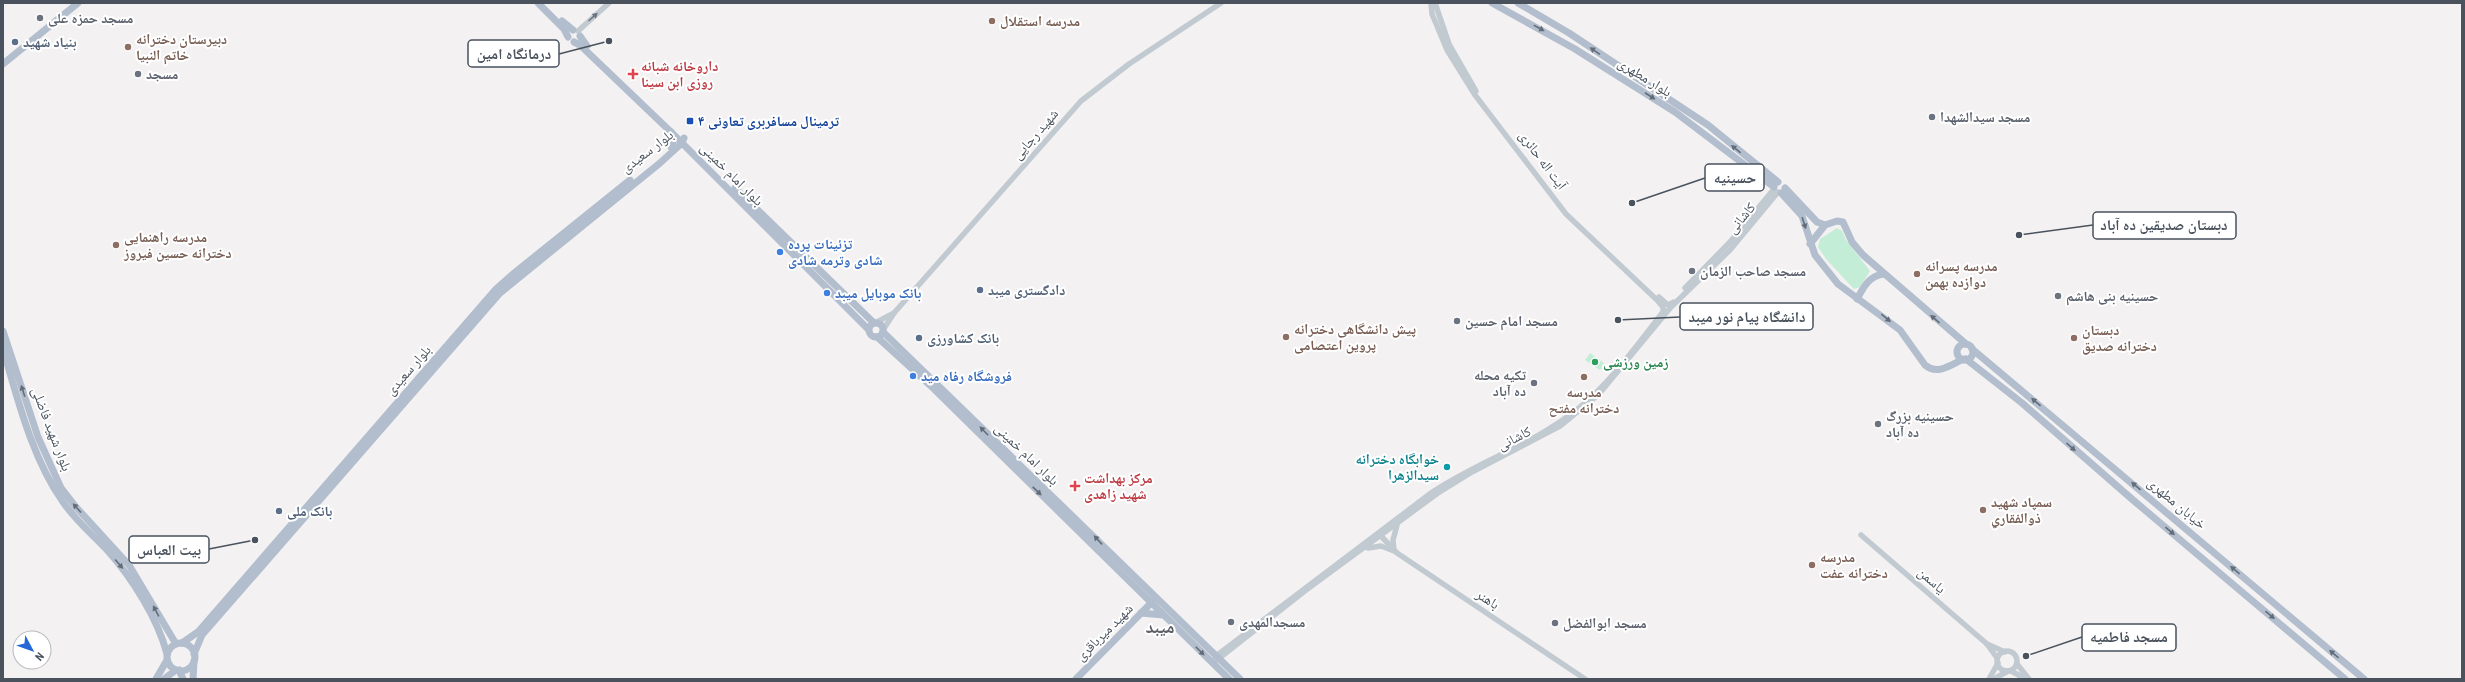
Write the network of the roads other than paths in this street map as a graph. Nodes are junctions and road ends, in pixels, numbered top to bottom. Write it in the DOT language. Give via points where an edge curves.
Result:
graph roads {
  1 [pos="78,3"];
  2 [pos="538,3"];
  3 [pos="543,3"];
  4 [pos="609,3"];
  5 [pos="1221,3"];
  6 [pos="1430,3"];
  7 [pos="1435,3"];
  8 [pos="1492,3"];
  9 [pos="1518,3"];
  10 [pos="1526,7"];
  11 [pos="1520,18"];
  12 [pos="577,32"];
  13 [pos="568,37"];
  14 [pos="574,42"];
  15 [pos="3,64"];
  16 [pos="1619,66"];
  17 [pos="1615,74"];
  18 [pos="671,132"];
  19 [pos="682,140"];
  20 [pos="672,149"];
  21 [pos="691,151"];
  22 [pos="1778,188"];
  23 [pos="1825,225"];
  24 [pos="1810,244"];
  25 [pos="1884,274"];
  26 [pos="1679,299"];
  27 [pos="1856,299"];
  28 [pos="1668,305"];
  29 [pos="894,312"];
  30 [pos="1663,312"];
  31 [pos="1661,319"];
  32 [pos="874,323"];
  33 [pos="868,329"];
  34 [pos="3,330"];
  35 [pos="881,333"];
  36 [pos="1953,334"];
  37 [pos="1966,344"];
  38 [pos="3,349"];
  39 [pos="1972,349"];
  40 [pos="1958,350"];
  41 [pos="1965,359"];
  42 [pos="335,478"];
  43 [pos="62,496"];
  44 [pos="1401,516"];
  45 [pos="1398,524"];
  46 [pos="1381,536"];
  47 [pos="1861,536"];
  48 [pos="1358,549"];
  49 [pos="1364,549"];
  50 [pos="1394,551"];
  51 [pos="1144,597"];
  52 [pos="1153,601"];
  53 [pos="1141,614"];
  54 [pos="1163,615"];
  55 [pos="2295,620"];
  56 [pos="2286,629"];
  57 [pos="179,644"];
  58 [pos="1987,644"];
  59 [pos="2005,652"];
  60 [pos="167,657"];
  61 [pos="194,657"];
  62 [pos="1218,657"];
  63 [pos="1998,661"];
  64 [pos="1213,663"];
  65 [pos="2016,664"];
  66 [pos="177,670"];
  67 [pos="2010,671"];
  68 [pos="156,679"];
  69 [pos="164,679"];
  70 [pos="183,679"];
  71 [pos="193,679"];
  72 [pos="1076,679"];
  73 [pos="1229,679"];
  74 [pos="1240,679"];
  75 [pos="1585,679"];
  76 [pos="1989,679"];
  77 [pos="1994,679"];
  78 [pos="2026,679"];
  79 [pos="2029,679"];
  80 [pos="2345,679"];
  81 [pos="2364,679"];
  1 -- 15 [label="main road"];
  2 -- 13 [label="main road, بلوار امام خمینی" via="564,29"];
  3 -- 12 [label="main road, بلوار امام خمینی"];
  12 -- 4 [label="street, one-way"];
  5 -- 29 [label="street, شهید رجایی" via="1129,64 1080,101"];
  6 -- 30 [label="street, آیت اله حائری" via="1455,66 1496,123 1566,214 1657,300 1663,307"];
  7 -- 28 [label="street, آیت اله حائری" via="1457,62 1567,212 1615,259"];
  8 -- 11 [label="main road, بلوار مطهری"];
  9 -- 10 [label="main road, بلوار مطهری"];
  10 -- 11 [label="main road"];
  16 -- 10 [label="main road, بلوار مطهری, one-way"];
  11 -- 17 [label="main road, بلوار مطهری, one-way"];
  12 -- 13 [label="main road"];
  12 -- 14 [label="main road"];
  12 -- 19 [label="main road, بلوار امام خمینی" via="590,49"];
  13 -- 14 [label="main road, بلوار امام خمینی"];
  14 -- 18 [label="main road, بلوار امام خمینی"];
  16 -- 17 [label="main road"];
  22 -- 16 [label="main road, بلوار مطهری, one-way" via="1708,125"];
  17 -- 22 [label="main road, بلوار مطهری, one-way" via="1675,112"];
  18 -- 19 [label="main road, بلوار امام خمینی"];
  18 -- 20 [label="main road"];
  19 -- 20 [label="main road, بلوار سعیدی"];
  19 -- 21 [label="main road, بلوار امام خمینی"];
  19 -- 32 [label="main road, بلوار امام خمینی"];
  20 -- 21 [label="main road"];
  20 -- 42 [label="main road, بلوار سعیدی" via="508,285 461,334"];
  21 -- 33 [label="main road, بلوار امام خمینی"];
  22 -- 23 [label="main road, بلوار مطهری"];
  22 -- 24 [label="main road, بلوار مطهری, one-way" via="1802,216"];
  22 -- 26 [label="street, کاشانی" via="1730,250"];
  22 -- 28 [label="street, کاشانی" via="1730,242"];
  23 -- 24 [label="main road"];
  23 -- 25 [label="main road" via="1843,222 1852,242"];
  24 -- 27 [label="main road, بلوار مطهری" via="1815,255 1838,284"];
  25 -- 27 [label="main road" via="1874,276 1865,284"];
  36 -- 25 [label="main road, one-way"];
  26 -- 28 [label="street"];
  26 -- 31 [label="street, کاشانی"];
  27 -- 41 [label="main road, بلوار مطهری, one-way" via="1878,311 1900,330 1918,357 1931,370 1938,370"];
  28 -- 30 [label="street, کاشانی"];
  29 -- 32 [label="street"];
  29 -- 35 [label="street"];
  30 -- 31 [label="street"];
  30 -- 44 [label="street, کاشانی" via="1599,389 1579,408 1554,425 1454,477"];
  31 -- 45 [label="street, کاشانی" via="1598,394 1570,419 1543,436 1457,480"];
  32 -- 33 [label="main road" via="868,326"];
  32 -- 35 [label="main road, بلوار امام خمینی"];
  33 -- 35 [label="main road, بلوار امام خمینی"];
  43 -- 34 [label="main road, بلوار شهید فاضلی, one-way" via="38,437"];
  35 -- 51 [label="main road, بلوار امام خمینی, one-way"];
  52 -- 35 [label="main road, بلوار امام خمینی, one-way" via="1084,525"];
  36 -- 37 [label="main road"];
  36 -- 40 [label="main road"];
  37 -- 39 [label="main road"];
  37 -- 40 [label="main road"];
  38 -- 43 [label="main road, بلوار شهید فاضلی" via="30,435"];
  39 -- 41 [label="main road" via="1972,354"];
  55 -- 39 [label="main road, خیابان مطهری, one-way"];
  40 -- 41 [label="main road" via="1958,355"];
  41 -- 56 [label="main road, خیابان مطهری, one-way" via="2022,403"];
  42 -- 57 [label="main road, بلوار سعیدی" via="198,632"];
  42 -- 61 [label="main road, بلوار سعیدی" via="202,635"];
  57 -- 43 [label="main road, بلوار شهید فاضلی, one-way" via="129,565"];
  43 -- 60 [label="main road, بلوار شهید فاضلی, one-way" via="76,518 125,572 161,633"];
  44 -- 45 [label="street"];
  44 -- 48 [label="street, کاشانی"];
  45 -- 46 [label="street, کاشانی"];
  45 -- 50 [label="street" via="1392,540"];
  46 -- 49 [label="street, کاشانی"];
  46 -- 50 [label="street, باهنر"];
  47 -- 58 [label="street, یاسمن"];
  48 -- 49 [label="street"];
  48 -- 62 [label="street, کاشانی"];
  49 -- 50 [label="street" via="1381,546"];
  49 -- 62 [label="street, کاشانی"];
  50 -- 75 [label="street, باهنر"];
  51 -- 52 [label="main road, بلوار امام خمینی"];
  51 -- 53 [label="main road"];
  52 -- 53 [label="main road, شهید میرباقری"];
  52 -- 54 [label="main road, بلوار امام خمینی"];
  52 -- 62 [label="main road, بلوار امام خمینی"];
  53 -- 54 [label="main road"];
  53 -- 72 [label="main road, شهید میرباقری"];
  54 -- 64 [label="main road, بلوار امام خمینی, one-way"];
  55 -- 56 [label="main road"];
  81 -- 55 [label="main road, خیابان مطهری, one-way"];
  56 -- 80 [label="main road, خیابان مطهری"];
  57 -- 60 [label="main road"];
  57 -- 61 [label="main road" via="188,646"];
  58 -- 59 [label="street, یاسمن"];
  58 -- 63 [label="street, یاسمن"];
  59 -- 63 [label="street" via="2000,653"];
  59 -- 65 [label="street" via="2012,654"];
  60 -- 66 [label="main road"];
  60 -- 68 [label="main road"];
  61 -- 66 [label="main road" via="188,668"];
  61 -- 71 [label="main road"];
  62 -- 64 [label="street"];
  62 -- 74 [label="main road, بلوار امام خمینی"];
  63 -- 67 [label="street, یاسمن"];
  63 -- 76 [label="street"];
  64 -- 73 [label="main road, بلوار امام خمینی"];
  65 -- 67 [label="street"];
  65 -- 79 [label="street"];
  66 -- 69 [label="main road"];
  66 -- 70 [label="main road"];
  67 -- 77 [label="street"];
  67 -- 78 [label="street, یاسمن"];
}
